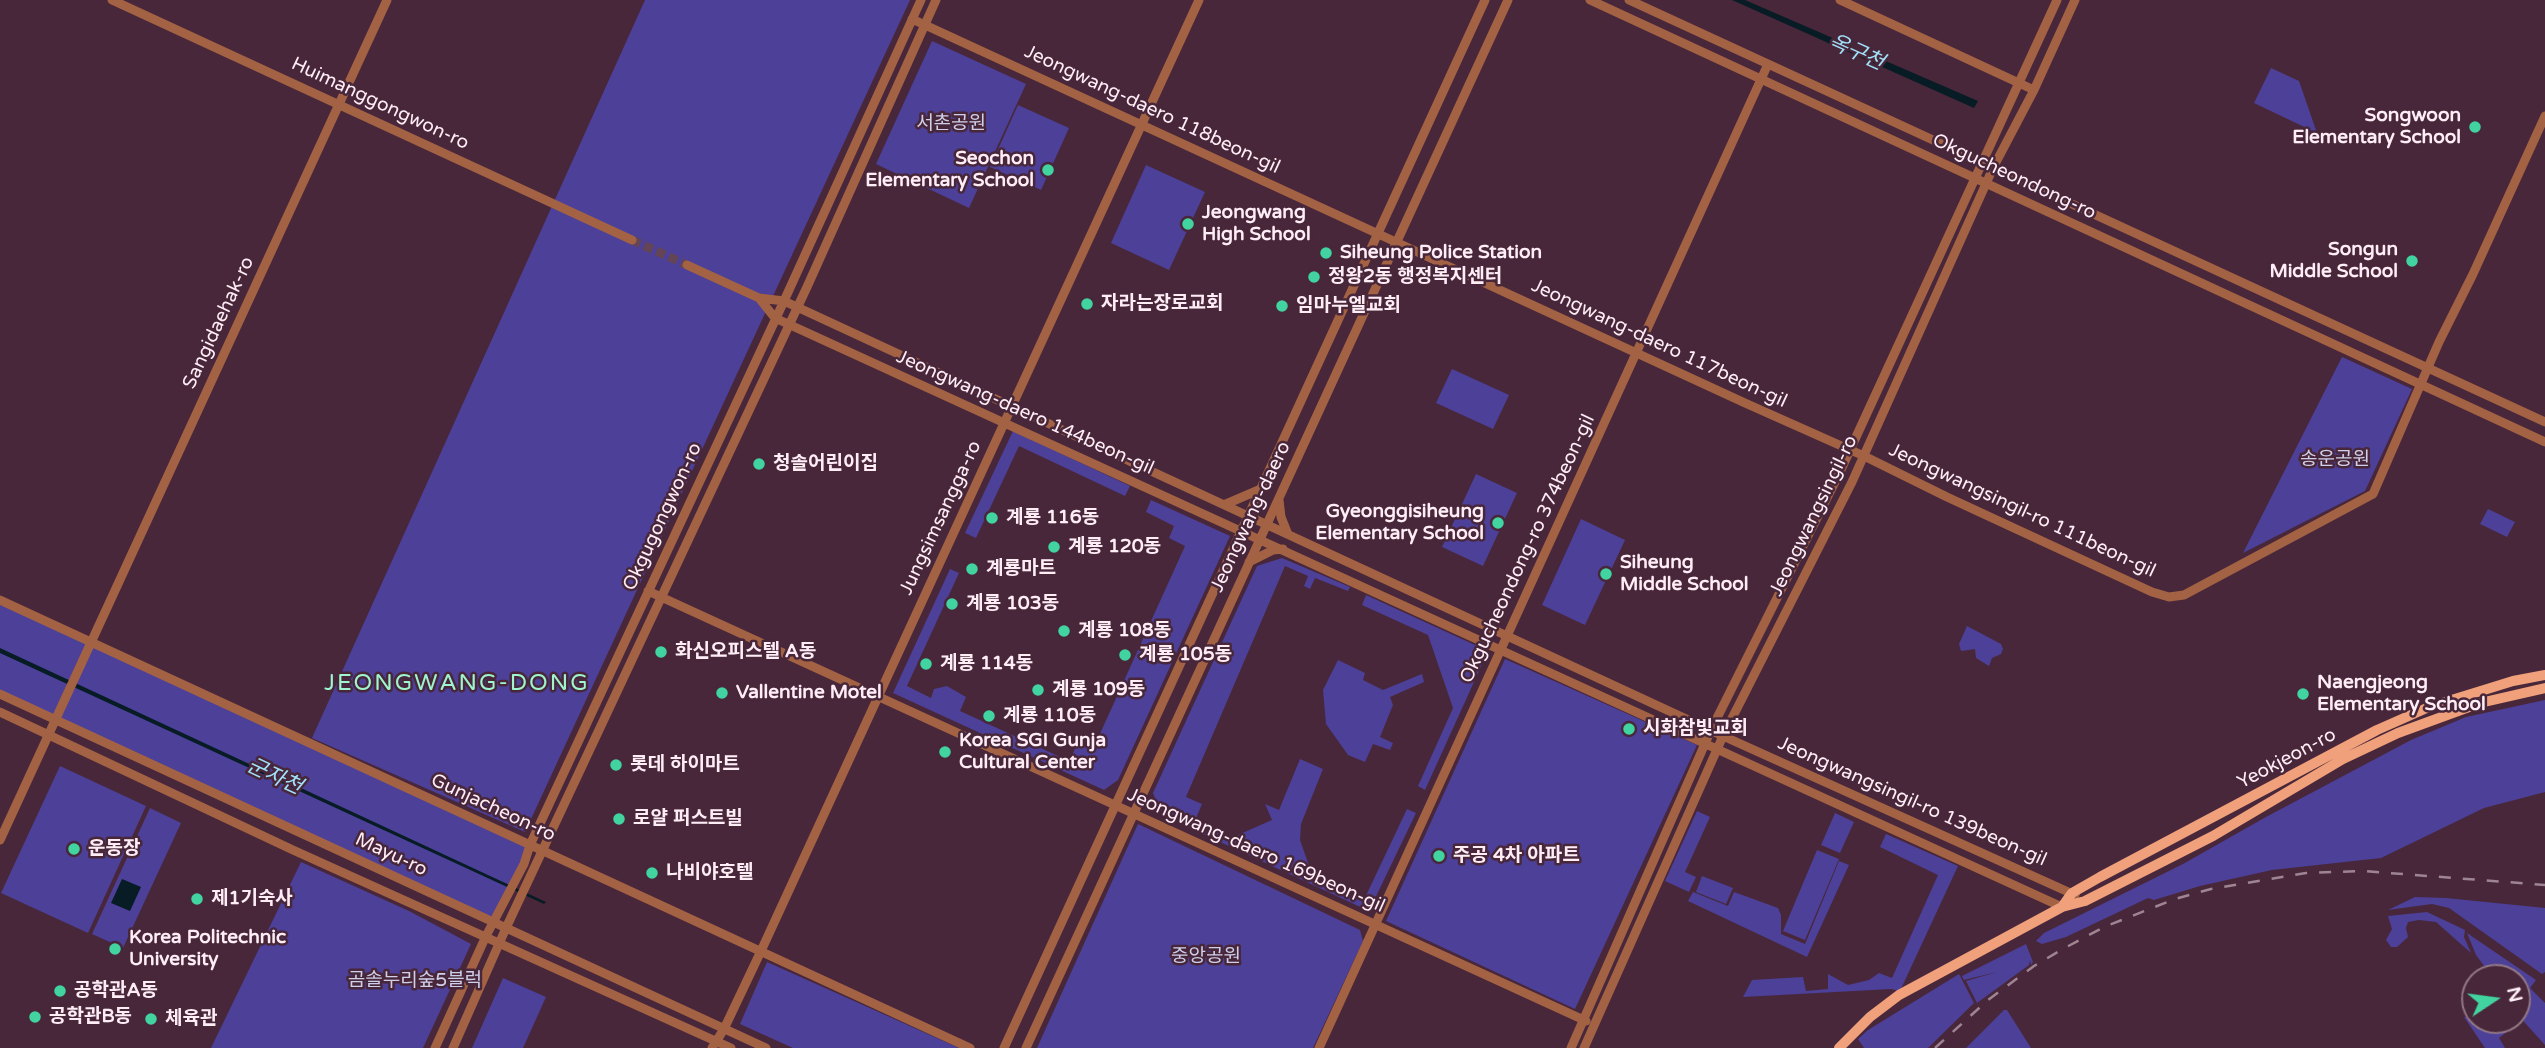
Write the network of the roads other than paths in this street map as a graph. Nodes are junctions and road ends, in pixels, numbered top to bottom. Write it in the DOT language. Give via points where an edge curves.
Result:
graph roads {
  1 [pos="113,0"];
  2 [pos="387,0"];
  3 [pos="921,0"];
  4 [pos="936,0"];
  5 [pos="1199,0"];
  6 [pos="1485,0"];
  7 [pos="1508,0"];
  8 [pos="1590,0"];
  9 [pos="1629,0"];
  10 [pos="1840,0"];
  11 [pos="2057,0"];
  12 [pos="2075,0"];
  13 [pos="912,19"];
  14 [pos="925,24"];
  15 [pos="1768,64"];
  16 [pos="1761,79"];
  17 [pos="2019,83"];
  18 [pos="2034,90"];
  19 [pos="339,104"];
  20 [pos="2545,116"];
  21 [pos="1142,125"];
  22 [pos="1982,163"];
  23 [pos="1993,168"];
  24 [pos="1974,178"];
  25 [pos="1987,184"];
  26 [pos="1378,234"];
  27 [pos="632,240"];
  28 [pos="1397,243"];
  29 [pos="687,265"];
  30 [pos="759,298"];
  31 [pos="784,301"];
  32 [pos="797,307"];
  33 [pos="775,318"];
  34 [pos="789,325"];
  35 [pos="1636,353"];
  36 [pos="2429,369"];
  37 [pos="2422,385"];
  38 [pos="1012,405"];
  39 [pos="1004,422"];
  40 [pos="2545,422"];
  41 [pos="2545,442"];
  42 [pos="1849,451"];
  43 [pos="1864,456"];
  44 [pos="1261,489"];
  45 [pos="1279,498"];
  46 [pos="1226,504"];
  47 [pos="1249,514"];
  48 [pos="1267,523"];
  49 [pos="1242,530"];
  50 [pos="1287,532"];
  51 [pos="1260,539"];
  52 [pos="1283,549"];
  53 [pos="1249,562"];
  54 [pos="648,591"];
  55 [pos="661,597"];
  56 [pos="0,600"];
  57 [pos="1508,635"];
  58 [pos="91,642"];
  59 [pos="1501,650"];
  60 [pos="2545,675"];
  61 [pos="2545,688"];
  62 [pos="0,694"];
  63 [pos="878,697"];
  64 [pos="0,712"];
  65 [pos="55,720"];
  66 [pos="1711,730"];
  67 [pos="48,735"];
  68 [pos="1723,736"];
  69 [pos="1705,744"];
  70 [pos="1717,749"];
  71 [pos="1115,807"];
  72 [pos="1133,815"];
  73 [pos="0,840"];
  74 [pos="530,845"];
  75 [pos="543,850"];
  76 [pos="2072,893"];
  77 [pos="2085,901"];
  78 [pos="2062,907"];
  79 [pos="493,922"];
  80 [pos="1376,925"];
  81 [pos="506,928"];
  82 [pos="486,936"];
  83 [pos="500,942"];
  84 [pos="761,951"];
  85 [pos="1583,1020"];
  86 [pos="1594,1025"];
  87 [pos="724,1029"];
  88 [pos="714,1044"];
  89 [pos="435,1048"];
  90 [pos="453,1048"];
  91 [pos="731,1048"];
  92 [pos="766,1048"];
  93 [pos="970,1048"];
  94 [pos="1004,1048"];
  95 [pos="1026,1048"];
  96 [pos="1319,1048"];
  97 [pos="1571,1048"];
  98 [pos="1584,1048"];
  99 [pos="1839,1048"];
  1 -- 19 [label="street, Huimanggongwon-ro"];
  2 -- 19 [label="street, Sangidaehak-ro"];
  3 -- 13 [label="street, Okgugongwon-ro"];
  4 -- 14 [label="street, Okgugongwon-ro"];
  5 -- 21 [label="street, Jungsimsangga-ro"];
  6 -- 26 [label="street, Jeongwang-daero"];
  7 -- 28 [label="street, Jeongwang-daero"];
  8 -- 16 [label="street, Okgucheondong-ro"];
  9 -- 15 [label="street, Okgucheondong-ro"];
  10 -- 17 [label="street"];
  11 -- 17 [label="street, Jeongwangsingil-ro"];
  12 -- 18 [label="street, Jeongwangsingil-ro"];
  13 -- 14 [label="street, Jeongwang-daero 118beon-gil"];
  13 -- 31 [label="street, Okgugongwon-ro"];
  14 -- 21 [label="street, Jeongwang-daero 118beon-gil"];
  14 -- 32 [label="street, Okgugongwon-ro"];
  15 -- 16 [label="street, Okgucheondong-ro 374beon-gil"];
  15 -- 22 [label="street, Okgucheondong-ro"];
  16 -- 24 [label="street, Okgucheondong-ro"];
  16 -- 35 [label="street, Okgucheondong-ro 374beon-gil"];
  17 -- 18 [label="street"];
  17 -- 22 [label="street, Jeongwangsingil-ro"];
  18 -- 23 [label="street, Jeongwangsingil-ro"];
  19 -- 27 [label="street, Huimanggongwon-ro"];
  19 -- 58 [label="street, Sangidaehak-ro"];
  20 -- 36 [label="street"];
  21 -- 26 [label="street, Jeongwang-daero 118beon-gil"];
  21 -- 38 [label="street, Jungsimsangga-ro"];
  22 -- 23 [label="street, Okgucheondong-ro"];
  22 -- 24 [label="street, Jeongwangsingil-ro"];
  23 -- 25 [label="street, Jeongwangsingil-ro"];
  23 -- 36 [label="street, Okgucheondong-ro"];
  24 -- 25 [label="street, Okgucheondong-ro"];
  24 -- 42 [label="street, Jeongwangsingil-ro"];
  25 -- 37 [label="street, Okgucheondong-ro"];
  25 -- 43 [label="street, Jeongwangsingil-ro"];
  26 -- 28 [label="street, Jeongwang-daero 117beon-gil"];
  26 -- 44 [label="street, Jeongwang-daero"];
  28 -- 35 [label="street, Jeongwang-daero 117beon-gil"];
  28 -- 45 [label="street, Jeongwang-daero"];
  29 -- 30 [label="street"];
  30 -- 31 [label="street, Jeongwang-daero 144beon-gil"];
  30 -- 33 [label="street"];
  31 -- 32 [label="street, Jeongwang-daero 144beon-gil"];
  31 -- 33 [label="street, Okgugongwon-ro"];
  32 -- 34 [label="street, Okgugongwon-ro"];
  32 -- 38 [label="street, Jeongwang-daero 144beon-gil"];
  33 -- 34 [label="street, Jeongwang-daero 144beon-gil"];
  33 -- 54 [label="street, Okgugongwon-ro"];
  34 -- 39 [label="street, Jeongwang-daero 144beon-gil"];
  34 -- 55 [label="street, Okgugongwon-ro"];
  35 -- 42 [label="street, Jeongwang-daero 117beon-gil"];
  35 -- 57 [label="street, Okgucheondong-ro 374beon-gil"];
  36 -- 37 [label="street"];
  36 -- 40 [label="street, Okgucheondong-ro"];
  37 -- 41 [label="street, Okgucheondong-ro"];
  37 -- 43 [label="street, Jeongwangsingil-ro 111beon-gil" via="2373,494 2184,595 2169,597"];
  38 -- 39 [label="street, Jungsimsangga-ro"];
  38 -- 46 [label="street, Jeongwang-daero 144beon-gil"];
  39 -- 49 [label="street, Jeongwang-daero 144beon-gil"];
  39 -- 63 [label="street, Jungsimsangga-ro"];
  42 -- 43 [label="street, Jeongwangsingil-ro 111beon-gil"];
  42 -- 66 [label="street, Jeongwangsingil-ro"];
  43 -- 68 [label="street, Jeongwangsingil-ro"];
  44 -- 46 [label="street"];
  44 -- 47 [label="street, Jeongwang-daero"];
  45 -- 48 [label="street, Jeongwang-daero"];
  45 -- 50 [label="street"];
  46 -- 47 [label="street, Jeongwang-daero 144beon-gil"];
  47 -- 48 [label="street, Jeongwang-daero 144beon-gil"];
  47 -- 49 [label="street, Jeongwang-daero"];
  48 -- 50 [label="street, Jeongwang-daero 144beon-gil"];
  48 -- 51 [label="street, Jeongwang-daero"];
  49 -- 51 [label="street, Jeongwang-daero 144beon-gil"];
  49 -- 71 [label="street, Jeongwang-daero"];
  50 -- 57 [label="street, Jeongwang-daero 144beon-gil"];
  51 -- 52 [label="street, Jeongwang-daero 144beon-gil"];
  51 -- 53 [label="street, Jeongwang-daero"];
  52 -- 53 [label="street"];
  52 -- 59 [label="street, Jeongwang-daero 144beon-gil"];
  53 -- 72 [label="street, Jeongwang-daero"];
  54 -- 55 [label="street, Jeongwang-daero 169beon-gil"];
  54 -- 74 [label="street, Okgugongwon-ro"];
  55 -- 63 [label="street, Jeongwang-daero 169beon-gil"];
  55 -- 75 [label="street, Okgugongwon-ro"];
  56 -- 58 [label="street, Gunjacheon-ro"];
  57 -- 59 [label="street, Okgucheondong-ro 374beon-gil"];
  57 -- 66 [label="street, Jeongwangsingil-ro 139beon-gil"];
  58 -- 65 [label="street, Sangidaehak-ro"];
  58 -- 74 [label="street, Gunjacheon-ro"];
  59 -- 69 [label="street, Jeongwangsingil-ro 139beon-gil"];
  59 -- 80 [label="street, Okgucheondong-ro 374beon-gil"];
  60 -- 76 [label="main road, Yeokjeon-ro" via="2429,707 2378,730"];
  61 -- 77 [label="main road, Yeokjeon-ro" via="2480,703 2398,733"];
  62 -- 65 [label="street, Mayu-ro"];
  63 -- 71 [label="street, Jeongwang-daero 169beon-gil"];
  63 -- 84 [label="street, Jungsimsangga-ro"];
  64 -- 67 [label="street, Mayu-ro"];
  65 -- 67 [label="street"];
  65 -- 79 [label="street, Mayu-ro"];
  66 -- 68 [label="street, Jeongwangsingil-ro 139beon-gil"];
  66 -- 69 [label="street, Jeongwangsingil-ro"];
  67 -- 73 [label="street"];
  67 -- 82 [label="street, Mayu-ro"];
  68 -- 70 [label="street, Jeongwangsingil-ro"];
  68 -- 76 [label="street, Jeongwangsingil-ro 139beon-gil"];
  69 -- 70 [label="street, Jeongwangsingil-ro 139beon-gil"];
  69 -- 85 [label="street, Jeongwangsingil-ro"];
  70 -- 78 [label="street, Jeongwangsingil-ro 139beon-gil"];
  70 -- 86 [label="street, Jeongwangsingil-ro"];
  71 -- 72 [label="street, Jeongwang-daero 169beon-gil"];
  71 -- 94 [label="street, Jeongwang-daero"];
  72 -- 80 [label="street, Jeongwang-daero 169beon-gil"];
  72 -- 95 [label="street, Jeongwang-daero"];
  74 -- 75 [label="street, Gunjacheon-ro"];
  74 -- 79 [label="street, Okgugongwon-ro"];
  75 -- 81 [label="street, Okgugongwon-ro"];
  75 -- 84 [label="street, Gunjacheon-ro"];
  76 -- 77 [label="street, Jeongwangsingil-ro 139beon-gil"];
  76 -- 78 [label="main road, Yeokjeon-ro"];
  77 -- 78 [label="main road, Yeokjeon-ro"];
  78 -- 99 [label="main road, Yeokjeon-ro" via="1899,995"];
  79 -- 81 [label="street, Mayu-ro"];
  79 -- 82 [label="street, Okgugongwon-ro"];
  80 -- 85 [label="street, Jeongwang-daero 169beon-gil"];
  80 -- 96 [label="street, Okgucheondong-ro 374beon-gil"];
  81 -- 83 [label="street, Okgugongwon-ro"];
  81 -- 87 [label="street, Mayu-ro"];
  82 -- 83 [label="street, Mayu-ro"];
  82 -- 89 [label="street, Okgugongwon-ro"];
  83 -- 88 [label="street, Mayu-ro"];
  83 -- 90 [label="street, Okgugongwon-ro"];
  84 -- 87 [label="street, Jungsimsangga-ro"];
  84 -- 93 [label="street, Gunjacheon-ro"];
  85 -- 86 [label="street, Jeongwang-daero 169beon-gil"];
  85 -- 97 [label="street, Jeongwangsingil-ro"];
  86 -- 98 [label="street, Jeongwangsingil-ro"];
  87 -- 88 [label="street, Jungsimsangga-ro"];
  87 -- 92 [label="street, Mayu-ro"];
  88 -- 91 [label="street, Mayu-ro"];
}
